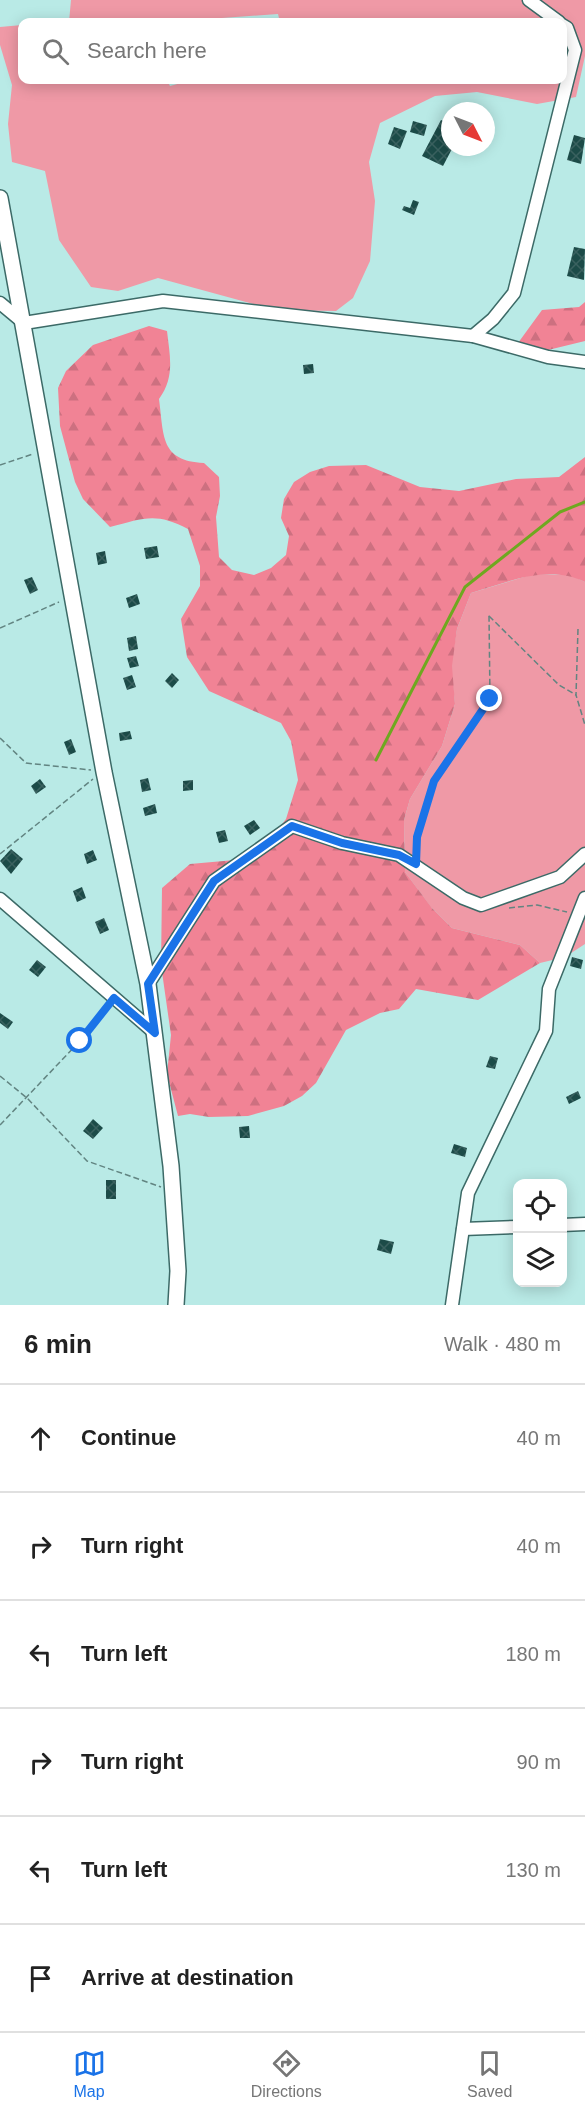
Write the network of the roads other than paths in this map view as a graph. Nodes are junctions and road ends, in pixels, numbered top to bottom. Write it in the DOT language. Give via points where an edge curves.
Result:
graph roads {
  1 [pos="529,0"];
  2 [pos="553,18"];
  3 [pos="567,28"];
  4 [pos="567,82"];
  5 [pos="566,84"];
  6 [pos="0,198"];
  7 [pos="0,303"];
  8 [pos="24,323"];
  9 [pos="473,336"];
  10 [pos="585,362"];
  11 [pos="585,854"];
  12 [pos="585,898"];
  13 [pos="0,899"];
  14 [pos="148,984"];
  15 [pos="155,1033"];
  16 [pos="585,1224"];
  17 [pos="567,1225"];
  18 [pos="513,1227"];
  19 [pos="463,1229"];
  20 [pos="176,1305"];
  21 [pos="452,1305"];
  1 -- 2 [label="street"];
  3 -- 4 [label="street" via="575,50"];
  5 -- 9 [label="street" via="514,293"];
  6 -- 8 [label="street"];
  7 -- 8 [label="street"];
  8 -- 9 [label="street" via="163,301"];
  8 -- 14 [label="street" via="104,772"];
  9 -- 10 [label="street" via="548,357"];
  11 -- 14 [label="street" via="560,877 481,905 399,855 342,843 292,826 214,881"];
  12 -- 19 [label="street" via="549,989 546,1031 468,1193"];
  13 -- 15 [label="street"];
  14 -- 15 [label="street"];
  15 -- 20 [label="street" via="172,1191 178,1271"];
  16 -- 17 [label="street"];
  18 -- 19 [label="street"];
  19 -- 21 [label="street"];
}
